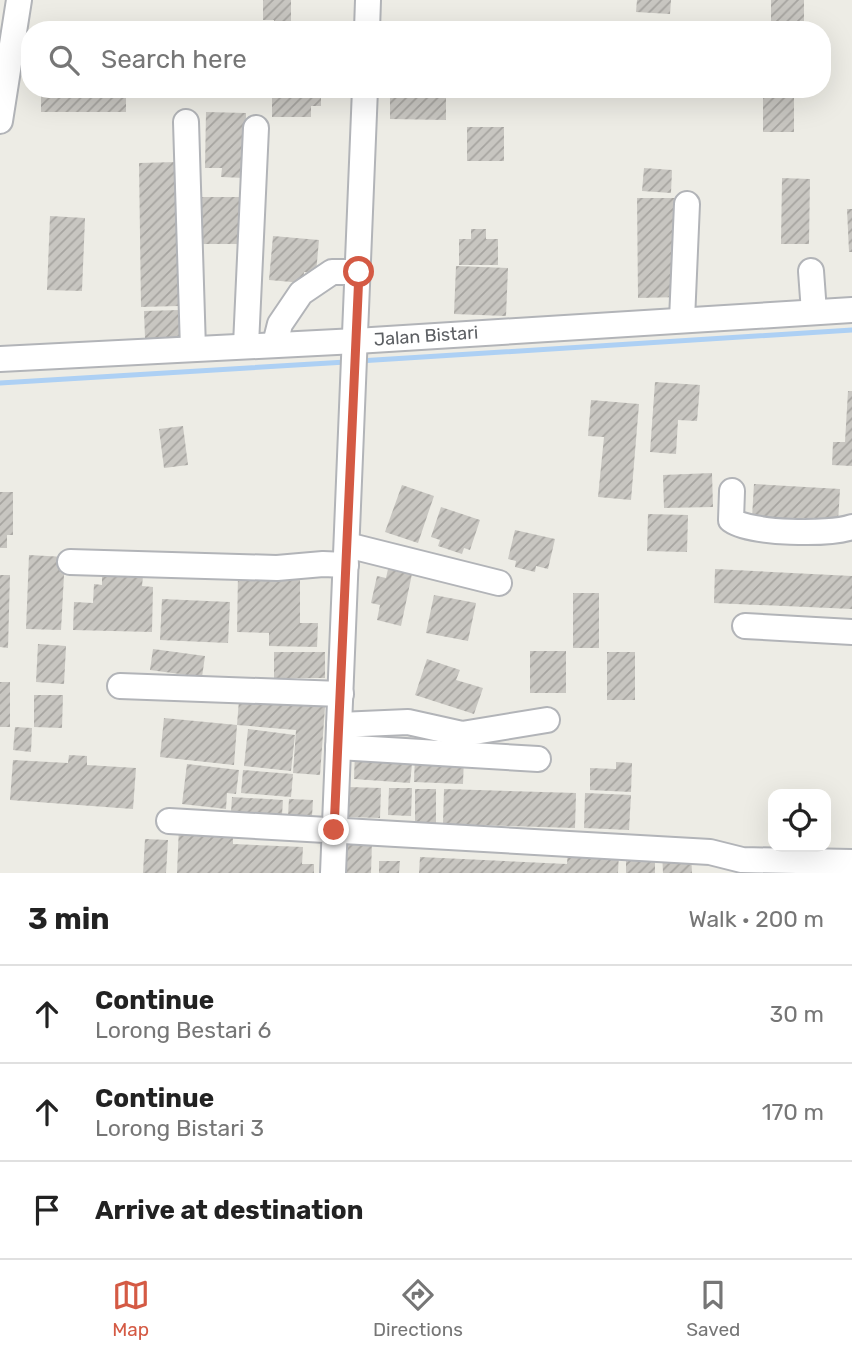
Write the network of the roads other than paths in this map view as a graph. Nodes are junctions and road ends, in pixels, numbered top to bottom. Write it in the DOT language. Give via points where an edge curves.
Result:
graph roads {
  1 [pos="19,0"];
  2 [pos="368,0"];
  3 [pos="367,21"];
  4 [pos="6,47"];
  5 [pos="365,98"];
  6 [pos="0,121"];
  7 [pos="186,122"];
  8 [pos="256,128"];
  9 [pos="687,204"];
  10 [pos="811,271"];
  11 [pos="359,272"];
  12 [pos="852,310"];
  13 [pos="814,312"];
  14 [pos="682,320"];
  15 [pos="275,344"];
  16 [pos="246,345"];
  17 [pos="193,349"];
  18 [pos="356,349"];
  19 [pos="0,359"];
  20 [pos="732,491"];
  21 [pos="852,527"];
  22 [pos="347,555"];
  23 [pos="70,562"];
  24 [pos="499,583"];
  25 [pos="745,625"];
  26 [pos="852,632"];
  27 [pos="120,686"];
  28 [pos="341,694"];
  29 [pos="547,720"];
  30 [pos="339,736"];
  31 [pos="538,759"];
  32 [pos="169,821"];
  33 [pos="334,830"];
  34 [pos="852,862"];
  35 [pos="332,873"];
  1 -- 4 [label="street"];
  2 -- 3 [label="street"];
  4 -- 6 [label="street"];
  5 -- 11 [label="street"];
  7 -- 17 [label="street"];
  8 -- 16 [label="street"];
  9 -- 14 [label="street"];
  10 -- 13 [label="street"];
  11 -- 15 [label="street" via="332,272 301,293 280,324"];
  11 -- 18 [label="street"];
  12 -- 13 [label="street, Jalan Bistari"];
  13 -- 14 [label="street, Jalan Bistari"];
  14 -- 18 [label="street, Jalan Bistari"];
  15 -- 16 [label="street, Jalan Bistari"];
  15 -- 18 [label="street, Jalan Bistari"];
  16 -- 17 [label="street, Jalan Bistari"];
  17 -- 19 [label="street, Jalan Bistari"];
  18 -- 22 [label="street"];
  20 -- 21 [label="street" via="731,520 738,525 757,530 839,531"];
  22 -- 23 [label="street" via="323,564 276,568"];
  22 -- 24 [label="street"];
  22 -- 28 [label="street"];
  25 -- 26 [label="street"];
  27 -- 28 [label="street"];
  28 -- 30 [label="street"];
  29 -- 30 [label="street" via="463,734 408,722"];
  30 -- 31 [label="street"];
  30 -- 33 [label="street"];
  32 -- 33 [label="street"];
  33 -- 34 [label="street" via="710,852 742,860"];
  33 -- 35 [label="street"];
}
